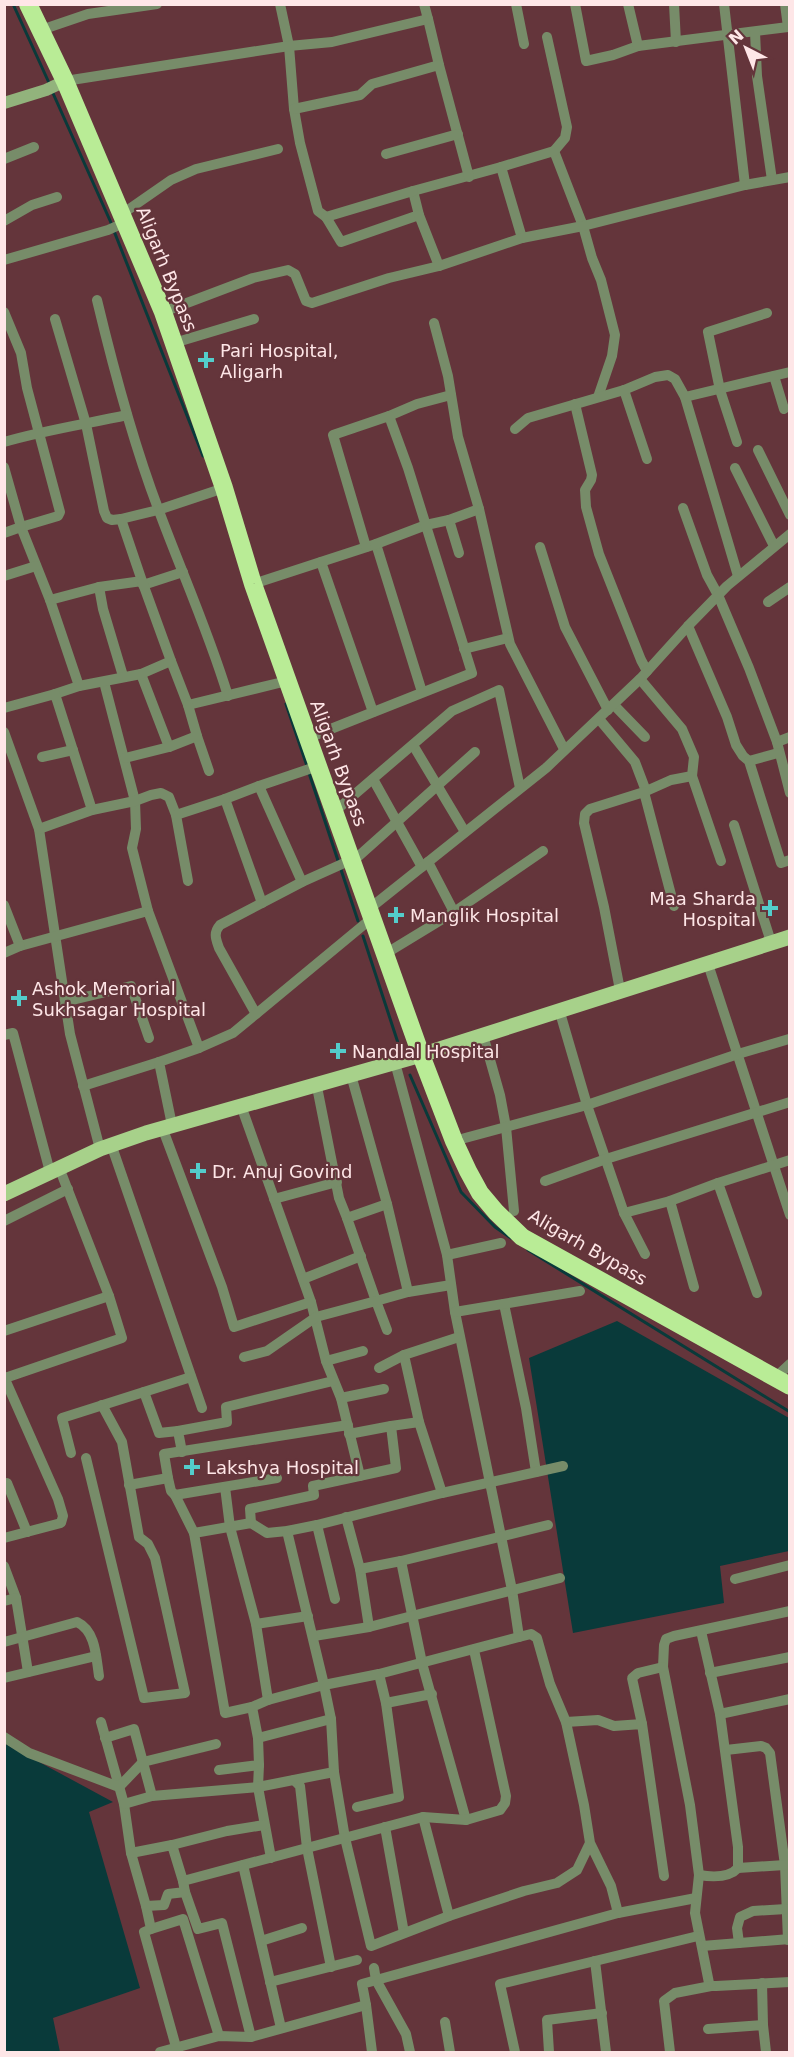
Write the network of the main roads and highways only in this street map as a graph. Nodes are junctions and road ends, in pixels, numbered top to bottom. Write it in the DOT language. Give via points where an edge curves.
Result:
graph roads {
  1 [pos="28,4"];
  2 [pos="789,937"];
  3 [pos="679,974"];
  4 [pos="422,1058"];
  5 [pos="226,1115"];
  6 [pos="60,1179"];
  7 [pos="4,1194"];
  8 [pos="4,1202"];
  9 [pos="782,1382"];
  1 -- 4 [label="highway, Aligarh Bypass" via="163,312 282,682 308,738 312,768 334,812 347,863 371,914"];
  2 -- 3 [label="main road"];
  3 -- 4 [label="main road" via="659,977"];
  3 -- 4 [label="main road" via="660,984 485,1042"];
  4 -- 5 [label="main road"];
  4 -- 5 [label="main road" via="397,1070 244,1114"];
  4 -- 9 [label="highway, Aligarh Bypass" via="454,1141 480,1193 522,1237"];
  5 -- 6 [label="main road" via="108,1148"];
  6 -- 7 [label="main road"];
  6 -- 8 [label="main road"];
}
